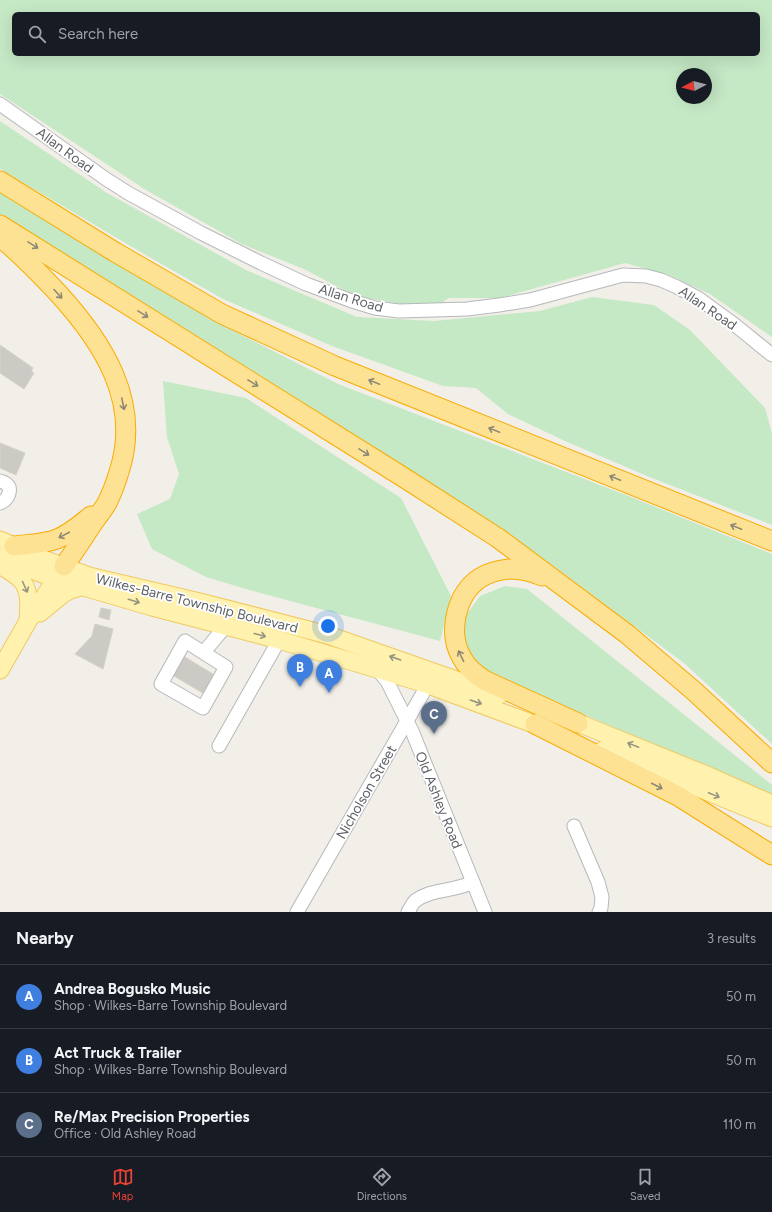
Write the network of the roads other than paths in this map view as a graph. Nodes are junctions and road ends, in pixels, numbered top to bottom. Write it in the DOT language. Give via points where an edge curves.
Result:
graph roads {
  1 [pos="0,104"];
  2 [pos="0,181"];
  3 [pos="0,225"];
  4 [pos="0,237"];
  5 [pos="772,355"];
  6 [pos="0,481"];
  7 [pos="0,503"];
  8 [pos="106,504"];
  9 [pos="772,541"];
  10 [pos="4,548"];
  11 [pos="0,565"];
  12 [pos="60,572"];
  13 [pos="84,586"];
  14 [pos="571,592"];
  15 [pos="204,620"];
  16 [pos="28,621"];
  17 [pos="227,626"];
  18 [pos="278,640"];
  19 [pos="204,652"];
  20 [pos="377,669"];
  21 [pos="0,670"];
  22 [pos="429,678"];
  23 [pos="406,721"];
  24 [pos="578,723"];
  25 [pos="535,724"];
  26 [pos="219,746"];
  27 [pos="772,763"];
  28 [pos="772,804"];
  29 [pos="772,818"];
  30 [pos="574,826"];
  31 [pos="772,855"];
  32 [pos="472,882"];
  33 [pos="297,912"];
  34 [pos="408,912"];
  35 [pos="485,912"];
  36 [pos="599,912"];
  1 -- 5 [label="street, Allan Road" via="128,193 262,263 306,284 352,301 375,308 399,310 467,308 530,300 622,275 646,276 661,280 698,298"];
  9 -- 2 [label="highway, one-way" via="335,366 229,317 115,252"];
  3 -- 14 [label="highway, one-way" via="410,481 498,538"];
  4 -- 8 [label="highway, one-way" via="18,251 71,308 102,351 118,383 124,406 126,442 120,471"];
  6 -- 7 [label="street" via="9,487 7,498"];
  8 -- 10 [label="highway, one-way" via="57,539"];
  8 -- 12 [label="highway"];
  10 -- 12 [label="main road, Wilkes-Barre Township Boulevard" via="43,559"];
  11 -- 16 [label="main road, one-way" via="20,579 26,587"];
  12 -- 13 [label="main road, Wilkes-Barre Township Boulevard"];
  12 -- 16 [label="main road"];
  22 -- 12 [label="main road, Wilkes-Barre Township Boulevard, one-way" via="328,635 89,576"];
  13 -- 15 [label="main road, Wilkes-Barre Township Boulevard, one-way"];
  13 -- 16 [label="main road" via="63,594"];
  24 -- 14 [label="highway, one-way" via="476,675 461,657 455,635 456,614 460,603 471,586 488,573 527,570"];
  14 -- 27 [label="highway" via="627,634"];
  15 -- 17 [label="main road, Wilkes-Barre Township Boulevard"];
  15 -- 19 [label="street" via="208,630"];
  16 -- 21 [label="main road"];
  17 -- 18 [label="main road, Wilkes-Barre Township Boulevard, one-way"];
  17 -- 19 [label="street"];
  18 -- 20 [label="main road, Wilkes-Barre Township Boulevard"];
  18 -- 26 [label="street"];
  19 -- 19 [label="street" via="185,641 161,684 203,708 226,667"];
  20 -- 22 [label="main road, Wilkes-Barre Township Boulevard"];
  20 -- 23 [label="street, Old Ashley Road" via="387,681"];
  22 -- 23 [label="street, Nicholson Street"];
  22 -- 24 [label="main road, Wilkes-Barre Township Boulevard"];
  22 -- 25 [label="main road, Wilkes-Barre Township Boulevard, one-way"];
  23 -- 32 [label="street, Old Ashley Road"];
  23 -- 33 [label="street, Nicholson Street"];
  28 -- 24 [label="main road, Wilkes-Barre Township Boulevard, one-way"];
  25 -- 29 [label="main road, Wilkes-Barre Township Boulevard, one-way"];
  25 -- 31 [label="highway, one-way" via="678,796"];
  30 -- 36 [label="street" via="598,882 602,897"];
  32 -- 34 [label="street" via="456,889 434,892 423,897 414,902"];
  32 -- 35 [label="street, Old Ashley Road"];
}
